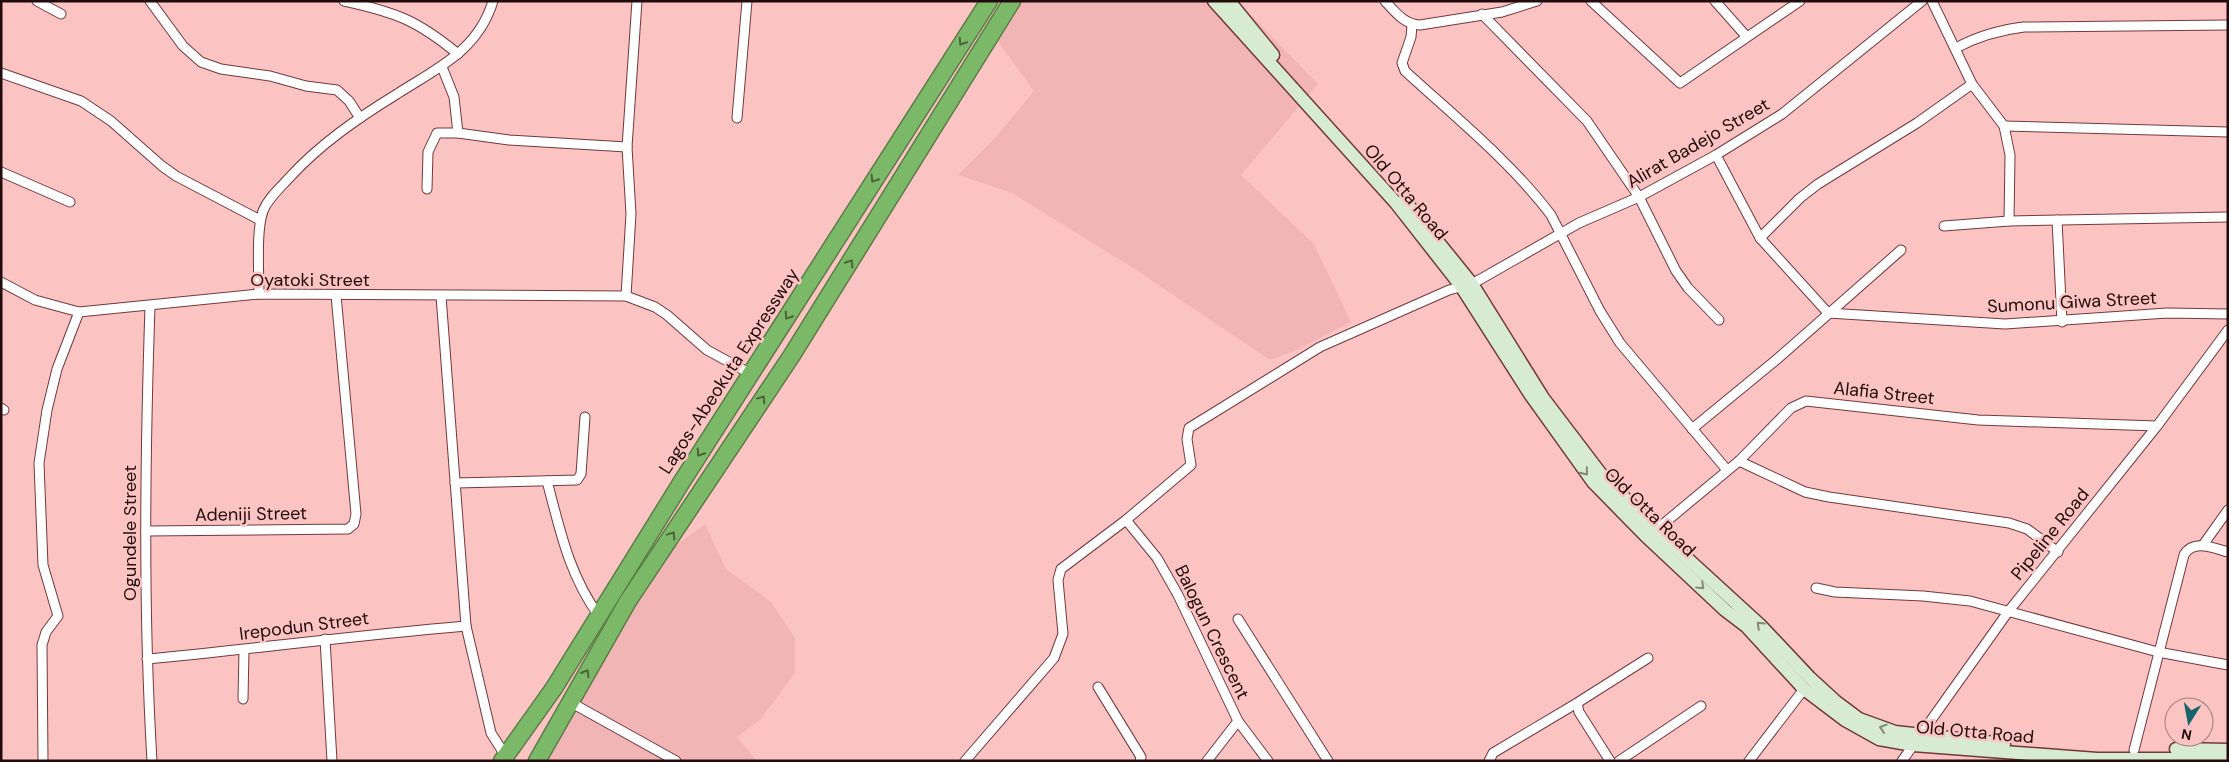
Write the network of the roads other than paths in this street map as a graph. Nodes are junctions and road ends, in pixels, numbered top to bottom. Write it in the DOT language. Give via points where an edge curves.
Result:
graph roads {
  1 [pos="37,1"];
  2 [pos="150,1"];
  3 [pos="344,1"];
  4 [pos="493,1"];
  5 [pos="637,1"];
  6 [pos="746,1"];
  7 [pos="989,1"];
  8 [pos="1012,1"];
  9 [pos="1214,1"];
  10 [pos="1229,1"];
  11 [pos="1385,1"];
  12 [pos="1507,1"];
  13 [pos="1537,1"];
  14 [pos="1591,1"];
  15 [pos="1715,1"];
  16 [pos="1800,1"];
  17 [pos="1922,1"];
  18 [pos="1932,1"];
  19 [pos="1514,9"];
  20 [pos="61,14"];
  21 [pos="1482,14"];
  22 [pos="1412,25"];
  23 [pos="2228,25"];
  24 [pos="1746,36"];
  25 [pos="1956,48"];
  26 [pos="458,54"];
  27 [pos="442,67"];
  28 [pos="1,73"];
  29 [pos="1972,84"];
  30 [pos="360,118"];
  31 [pos="737,118"];
  32 [pos="2004,126"];
  33 [pos="2228,132"];
  34 [pos="458,133"];
  35 [pos="627,147"];
  36 [pos="1716,156"];
  37 [pos="1,172"];
  38 [pos="427,188"];
  39 [pos="1639,197"];
  40 [pos="70,202"];
  41 [pos="2228,217"];
  42 [pos="260,220"];
  43 [pos="2057,220"];
  44 [pos="2009,221"];
  45 [pos="1944,226"];
  46 [pos="1560,235"];
  47 [pos="1760,238"];
  48 [pos="1901,250"];
  49 [pos="1,282"];
  50 [pos="1466,285"];
  51 [pos="259,294"];
  52 [pos="336,295"];
  53 [pos="441,296"];
  54 [pos="626,296"];
  55 [pos="150,306"];
  56 [pos="76,311"];
  57 [pos="1828,313"];
  58 [pos="2228,314"];
  59 [pos="1719,320"];
  60 [pos="2062,322"];
  61 [pos="2228,330"];
  62 [pos="751,374"];
  63 [pos="586,417"];
  64 [pos="2156,426"];
  65 [pos="1692,429"];
  66 [pos="1740,461"];
  67 [pos="1727,470"];
  68 [pos="547,481"];
  69 [pos="455,483"];
  70 [pos="2228,510"];
  71 [pos="1126,520"];
  72 [pos="1656,530"];
  73 [pos="146,531"];
  74 [pos="2203,545"];
  75 [pos="2058,552"];
  76 [pos="2228,552"];
  77 [pos="1816,588"];
  78 [pos="2008,612"];
  79 [pos="599,616"];
  80 [pos="1238,619"];
  81 [pos="466,626"];
  82 [pos="325,639"];
  83 [pos="244,650"];
  84 [pos="2158,652"];
  85 [pos="1648,658"];
  86 [pos="147,659"];
  87 [pos="2228,665"];
  88 [pos="1098,687"];
  89 [pos="1804,689"];
  90 [pos="243,699"];
  91 [pos="570,702"];
  92 [pos="1577,703"];
  93 [pos="1701,706"];
  94 [pos="1238,721"];
  95 [pos="1917,740"];
  96 [pos="2134,750"];
  97 [pos="2228,750"];
  98 [pos="503,758"];
  99 [pos="2214,759"];
  100 [pos="2228,759"];
  101 [pos="43,761"];
  102 [pos="152,761"];
  103 [pos="332,761"];
  104 [pos="536,761"];
  105 [pos="676,761"];
  106 [pos="965,761"];
  107 [pos="1140,761"];
  108 [pos="1207,761"];
  109 [pos="1268,761"];
  110 [pos="1328,761"];
  111 [pos="1489,761"];
  112 [pos="1610,761"];
  113 [pos="1619,761"];
  114 [pos="1748,761"];
  115 [pos="1902,761"];
  1 -- 20 [label="street"];
  2 -- 30 [label="street" via="194,57 233,72 337,90"];
  3 -- 26 [label="street" via="407,19"];
  4 -- 26 [label="street" via="482,27"];
  5 -- 35 [label="street"];
  6 -- 31 [label="street"];
  7 -- 62 [label="highway, Lagos-Abeokuta Expressway, one-way"];
  91 -- 8 [label="highway, one-way" via="628,601 792,355"];
  9 -- 50 [label="main road, Old Otta Road"];
  10 -- 50 [label="main road" via="1279,63 1403,198"];
  11 -- 22 [label="street"];
  12 -- 19 [label="street"];
  13 -- 19 [label="street"];
  14 -- 24 [label="street" via="1680,83"];
  15 -- 24 [label="street"];
  16 -- 24 [label="street"];
  17 -- 36 [label="street, Alirat Badejo Street" via="1782,114"];
  18 -- 25 [label="street"];
  19 -- 21 [label="street"];
  21 -- 22 [label="street"];
  21 -- 39 [label="street" via="1579,111"];
  22 -- 46 [label="street" via="1402,64 1405,71 1519,178 1550,215"];
  23 -- 25 [label="street" via="2024,27 1975,37"];
  25 -- 29 [label="street"];
  26 -- 27 [label="street"];
  27 -- 30 [label="street"];
  27 -- 34 [label="street" via="454,97"];
  28 -- 42 [label="street" via="81,101 111,121 158,163 187,183"];
  29 -- 32 [label="street"];
  29 -- 47 [label="street" via="1917,123 1818,184"];
  30 -- 42 [label="street" via="300,166 267,202"];
  32 -- 33 [label="street"];
  32 -- 44 [label="street" via="2010,155"];
  34 -- 35 [label="street" via="509,140"];
  34 -- 38 [label="street" via="437,133 428,152"];
  35 -- 54 [label="street" via="631,214"];
  36 -- 39 [label="street, Alirat Badejo Street"];
  36 -- 47 [label="street"];
  37 -- 40 [label="street"];
  39 -- 46 [label="street, Alirat Badejo Street" via="1579,223"];
  39 -- 59 [label="street" via="1676,271"];
  41 -- 43 [label="street"];
  42 -- 51 [label="street"];
  43 -- 44 [label="street"];
  43 -- 60 [label="street"];
  44 -- 45 [label="street"];
  46 -- 50 [label="street, Alirat Badejo Street"];
  46 -- 65 [label="street" via="1620,343"];
  47 -- 57 [label="street"];
  48 -- 57 [label="street"];
  49 -- 56 [label="street, Oyatoki Street" via="35,300"];
  50 -- 71 [label="street, Alirat Badejo Street" via="1320,347 1189,428 1187,439 1191,465"];
  50 -- 72 [label="main road, Old Otta Road" via="1582,452"];
  50 -- 89 [label="main road, Old Otta Road, one-way" via="1530,394 1586,474 1646,535 1746,626"];
  51 -- 52 [label="street, Oyatoki Street"];
  51 -- 55 [label="street, Oyatoki Street"];
  52 -- 53 [label="street, Oyatoki Street"];
  52 -- 73 [label="street, Adeniji Street" via="356,514 354,524 348,529"];
  53 -- 54 [label="street, Oyatoki Street"];
  53 -- 69 [label="street"];
  54 -- 62 [label="street" via="655,307 707,350"];
  55 -- 56 [label="street, Oyatoki Street"];
  55 -- 73 [label="street, Ogundele Street"];
  56 -- 101 [label="street" via="47,410 40,463 43,565 58,616 46,632 42,645"];
  57 -- 60 [label="street, Sumonu Giwa Street" via="2005,324"];
  57 -- 65 [label="street"];
  58 -- 60 [label="street, Sumonu Giwa Street" via="2166,313"];
  61 -- 64 [label="street, Pipeline Road"];
  62 -- 79 [label="highway, Lagos-Abeokuta Expressway, one-way"];
  63 -- 68 [label="street" via="580,479"];
  64 -- 66 [label="street, Alafia Street" via="1978,420 1806,401 1791,408"];
  64 -- 75 [label="street, Pipeline Road"];
  65 -- 67 [label="street"];
  66 -- 67 [label="street, Alafia Street"];
  66 -- 75 [label="street" via="1805,492 2009,523 2027,529"];
  67 -- 72 [label="street, Alafia Street"];
  68 -- 69 [label="street"];
  68 -- 79 [label="street" via="571,570"];
  69 -- 81 [label="street"];
  70 -- 74 [label="street"];
  71 -- 94 [label="street, Balogun Crescent" via="1157,558 1172,584"];
  71 -- 106 [label="street" via="1061,569 1058,580 1063,634 1054,658"];
  95 -- 72 [label="main road, Old Otta Road, one-way" via="1878,727 1845,710 1762,626"];
  73 -- 86 [label="street, Ogundele Street"];
  74 -- 76 [label="street"];
  74 -- 84 [label="street" via="2193,546 2184,555"];
  75 -- 78 [label="street, Pipeline Road"];
  77 -- 78 [label="street" via="1954,598"];
  78 -- 84 [label="street"];
  78 -- 95 [label="street, Pipeline Road"];
  79 -- 98 [label="highway, Lagos-Abeokuta Expressway" via="554,688"];
  80 -- 110 [label="street"];
  81 -- 82 [label="street, Irepodun Street"];
  81 -- 98 [label="street" via="491,733"];
  82 -- 83 [label="street, Irepodun Street"];
  82 -- 103 [label="street"];
  83 -- 86 [label="street, Irepodun Street"];
  83 -- 90 [label="street"];
  84 -- 87 [label="street"];
  84 -- 96 [label="street"];
  85 -- 92 [label="street"];
  86 -- 102 [label="street, Ogundele Street"];
  88 -- 107 [label="street" via="1141,757"];
  89 -- 95 [label="main road, Old Otta Road" via="1865,733 1894,743"];
  89 -- 114 [label="street"];
  91 -- 104 [label="highway"];
  91 -- 105 [label="street"];
  92 -- 111 [label="street" via="1493,753"];
  92 -- 112 [label="street"];
  93 -- 113 [label="street"];
  94 -- 108 [label="street"];
  94 -- 109 [label="street, Balogun Crescent"];
  95 -- 96 [label="main road, Old Otta Road" via="2050,749"];
  95 -- 99 [label="main road, Old Otta Road" via="2088,758"];
  95 -- 115 [label="street, Pipeline Road"];
  96 -- 97 [label="main road, Old Otta Road"];
  99 -- 100 [label="main road, Old Otta Road"];
}
